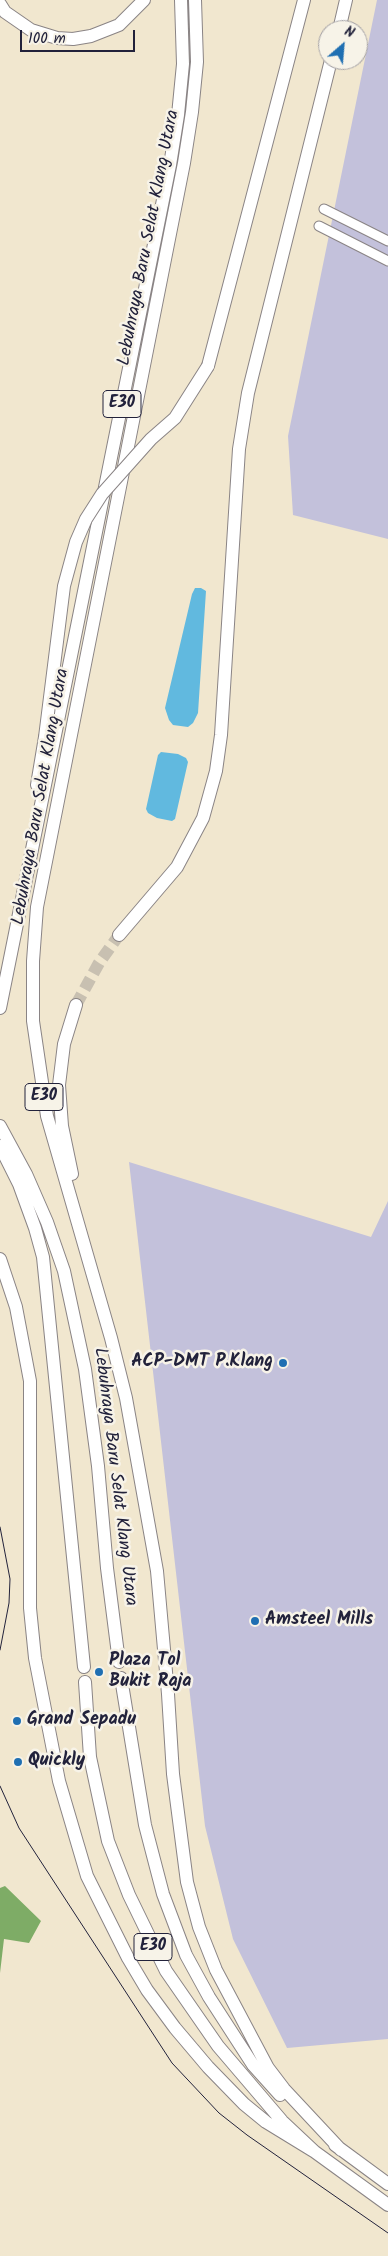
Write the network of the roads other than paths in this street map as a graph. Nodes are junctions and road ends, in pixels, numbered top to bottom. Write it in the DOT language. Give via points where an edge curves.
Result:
graph roads {
  1 [pos="144,0"];
  2 [pos="181,0"];
  3 [pos="196,0"];
  4 [pos="304,0"];
  5 [pos="346,0"];
  6 [pos="0,4"];
  7 [pos="341,20"];
  8 [pos="329,70"];
  9 [pos="324,209"];
  10 [pos="319,226"];
  11 [pos="388,241"];
  12 [pos="388,261"];
  13 [pos="40,804"];
  14 [pos="120,935"];
  15 [pos="76,1005"];
  16 [pos="0,1008"];
  17 [pos="1,1128"];
  18 [pos="0,1146"];
  19 [pos="86,1250"];
  20 [pos="0,1259"];
  21 [pos="119,1662"];
  22 [pos="84,1666"];
  23 [pos="121,1678"];
  24 [pos="85,1682"];
  25 [pos="341,2150"];
  26 [pos="315,2152"];
  27 [pos="388,2184"];
  28 [pos="388,2204"];
  1 -- 6 [label="highway" via="119,25 73,39 31,30 5,12"];
  2 -- 13 [label="highway, Lebuhraya Baru Selat Klang Utara / E30" via="183,64 170,165 63,704"];
  3 -- 19 [label="highway, Lebuhraya Baru Selat Klang Utara / E30" via="196,62 184,163 37,907 33,1020 40,1077 47,1116"];
  4 -- 13 [label="highway, bridge" via="208,366 175,418 102,494 76,542 64,586 37,786"];
  5 -- 7 [label="highway"];
  8 -- 14 [label="highway" via="248,393 239,449 216,771 204,818 177,867"];
  9 -- 11 [label="street"];
  10 -- 12 [label="street"];
  13 -- 16 [label="highway, Lebuhraya Baru Selat Klang Utara / E30"];
  15 -- 19 [label="highway" via="64,1044 60,1108"];
  17 -- 21 [label="highway, Lebuhraya Baru Selat Klang Utara" via="44,1214 64,1271 85,1369"];
  18 -- 22 [label="highway" via="19,1184 43,1257"];
  19 -- 25 [label="highway, Lebuhraya Baru Selat Klang Utara / E30" via="126,1398 157,1571 178,1827 199,1927 216,1970 268,2068 301,2109"];
  20 -- 26 [label="highway, E30" via="16,1307 30,1381 30,1608 35,1658 59,1781 87,1876 132,1966 175,2028 244,2104 266,2122"];
  23 -- 25 [label="highway, Lebuhraya Baru Selat Klang Utara / E30" via="145,1825 163,1894 186,1955 253,2065 288,2104"];
  24 -- 26 [label="highway, E30" via="90,1756 108,1841 146,1935 185,2001 218,2046 276,2114"];
  25 -- 27 [label="highway, Lebuhraya Baru Selat Klang Utara / E30"];
  26 -- 28 [label="highway, E30"];
}
